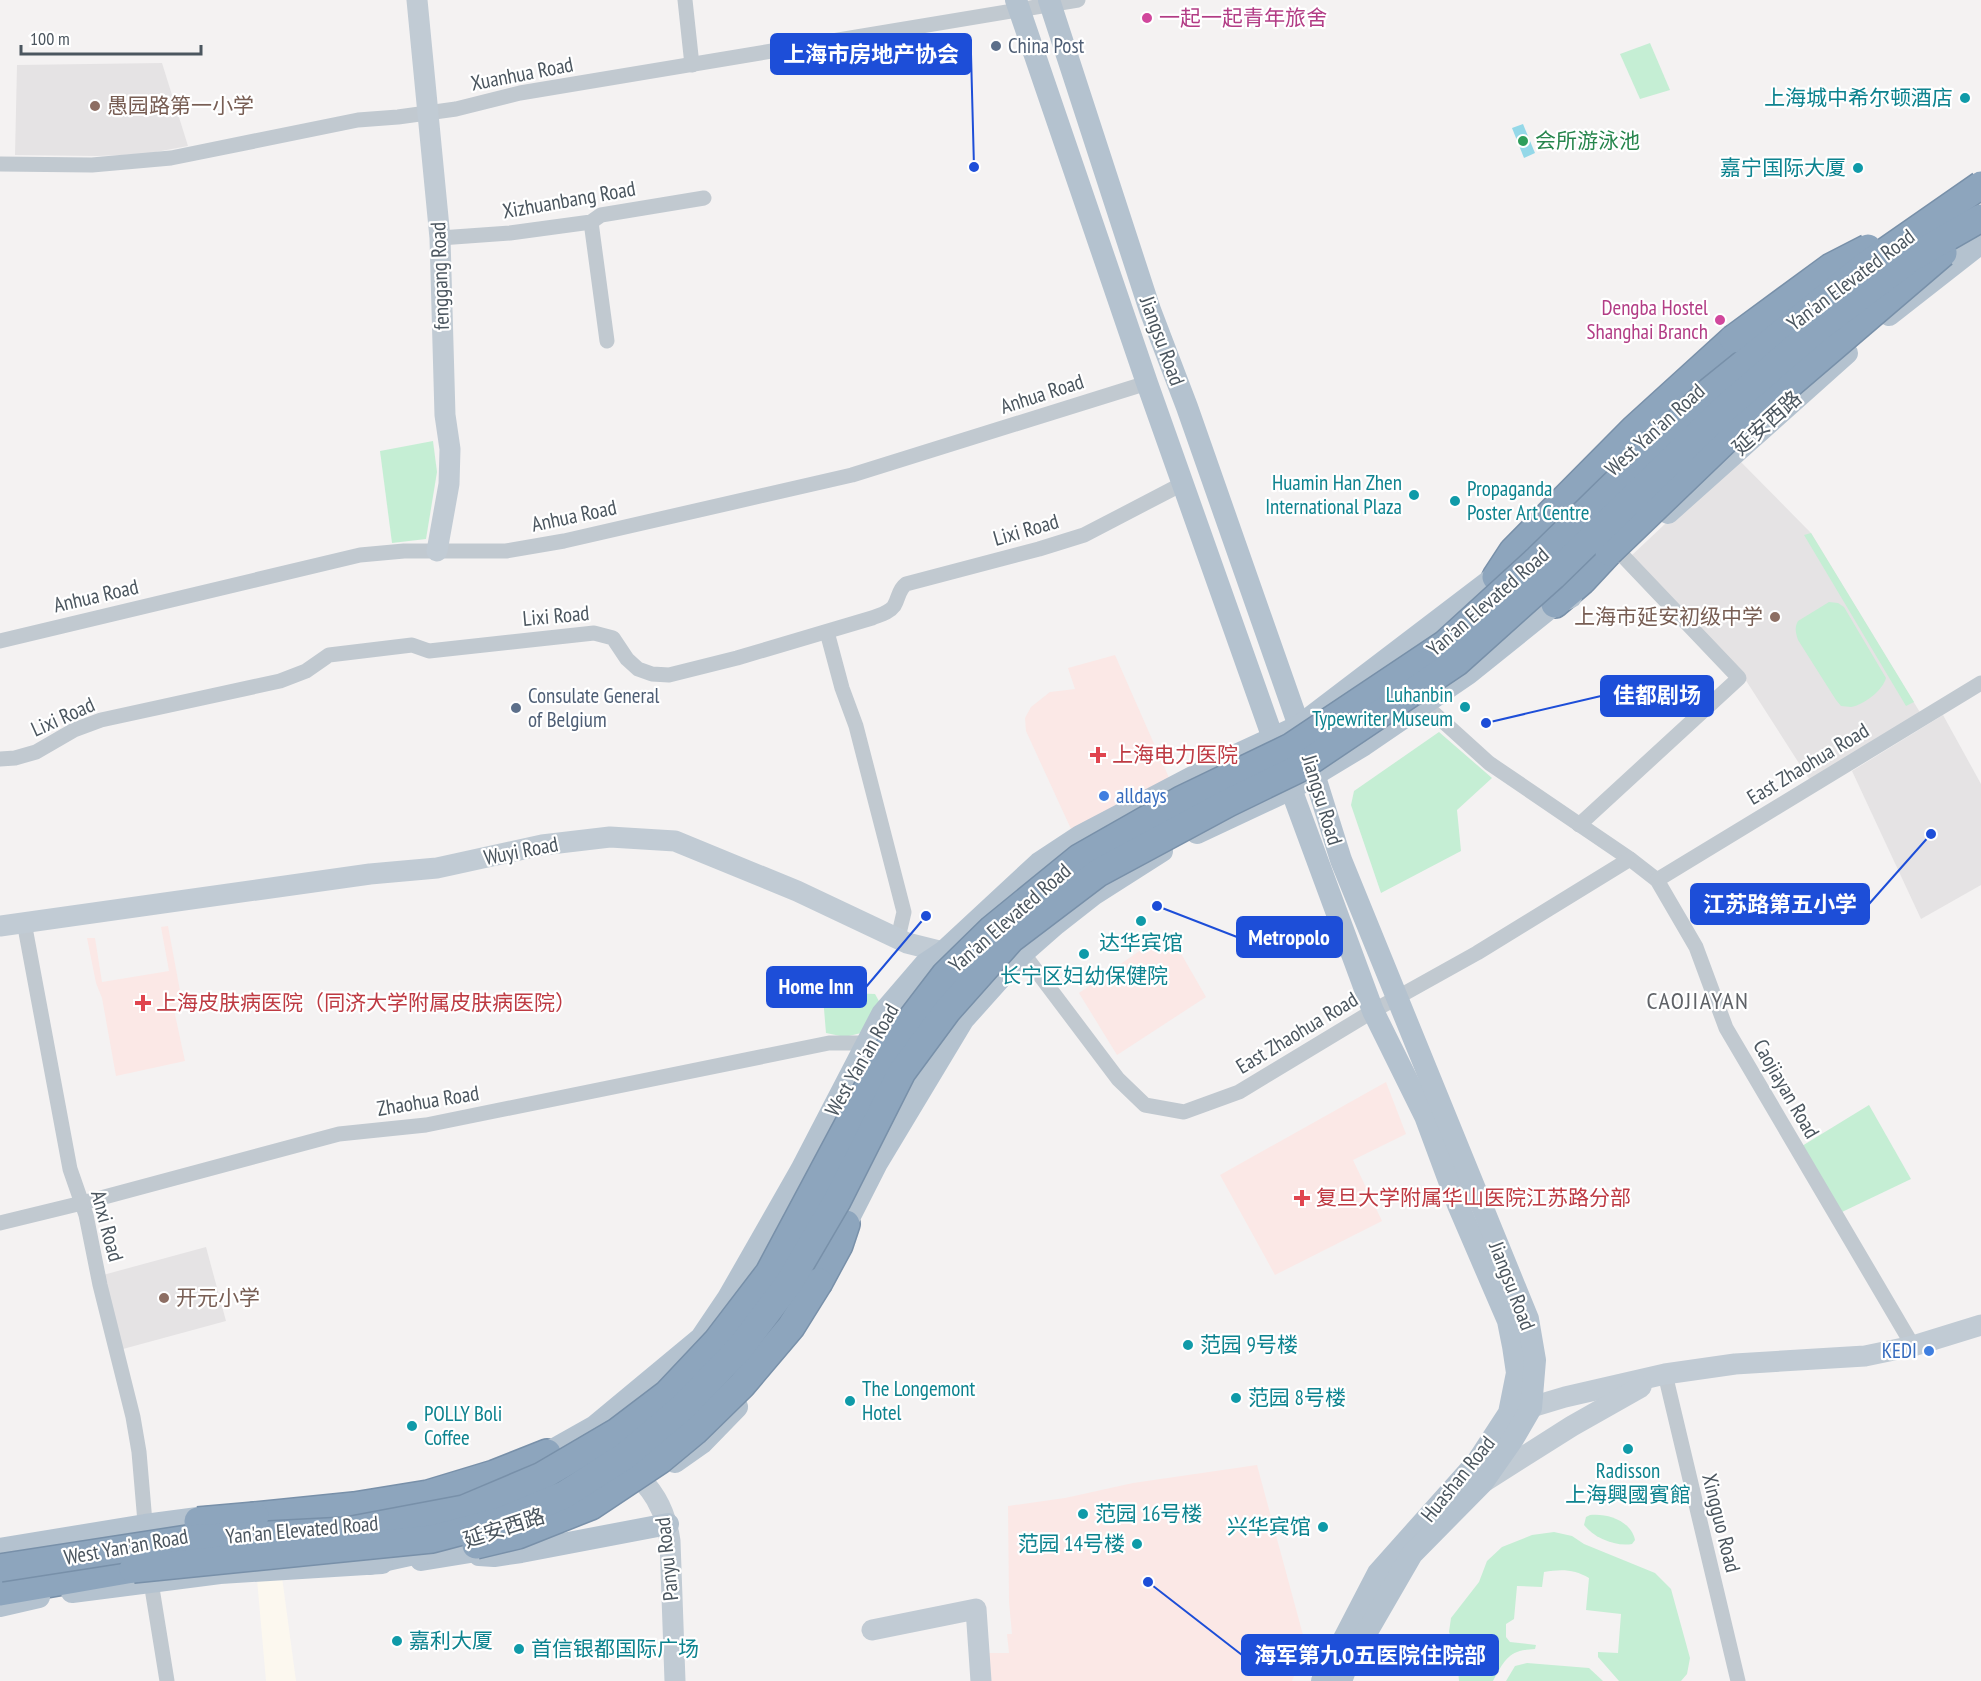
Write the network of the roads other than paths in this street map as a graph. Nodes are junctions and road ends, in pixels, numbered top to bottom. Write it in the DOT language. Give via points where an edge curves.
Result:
graph roads {
  1 [pos="417,0"];
  2 [pos="685,0"];
  3 [pos="1078,0"];
  4 [pos="1050,3"];
  5 [pos="1017,5"];
  6 [pos="692,65"];
  7 [pos="428,114"];
  8 [pos="0,164"];
  9 [pos="1981,171"];
  10 [pos="1974,190"];
  11 [pos="704,198"];
  12 [pos="1981,219"];
  13 [pos="591,222"];
  14 [pos="440,238"];
  15 [pos="1981,243"];
  16 [pos="1852,316"];
  17 [pos="1866,336"];
  18 [pos="607,341"];
  19 [pos="1774,381"];
  20 [pos="1148,383"];
  21 [pos="1792,400"];
  22 [pos="1184,483"];
  23 [pos="437,551"];
  24 [pos="1615,554"];
  25 [pos="1496,577"];
  26 [pos="1555,604"];
  27 [pos="827,632"];
  28 [pos="0,641"];
  29 [pos="1981,683"];
  30 [pos="1425,705"];
  31 [pos="1299,726"];
  32 [pos="1275,739"];
  33 [pos="0,759"];
  34 [pos="1315,775"];
  35 [pos="1291,789"];
  36 [pos="1579,825"];
  37 [pos="1630,859"];
  38 [pos="1657,880"];
  39 [pos="24,922"];
  40 [pos="0,926"];
  41 [pos="898,938"];
  42 [pos="943,952"];
  43 [pos="1023,952"];
  44 [pos="1397,1000"];
  45 [pos="1373,1011"];
  46 [pos="867,1042"];
  47 [pos="82,1203"];
  48 [pos="0,1223"];
  49 [pos="846,1224"];
  50 [pos="1981,1324"];
  51 [pos="1913,1346"];
  52 [pos="1665,1374"];
  53 [pos="1531,1408"];
  54 [pos="1509,1413"];
  55 [pos="595,1426"];
  56 [pos="547,1453"];
  57 [pos="638,1475"];
  58 [pos="1483,1482"];
  59 [pos="668,1524"];
  60 [pos="146,1532"];
  61 [pos="0,1549"];
  62 [pos="465,1554"];
  63 [pos="368,1555"];
  64 [pos="70,1556"];
  65 [pos="0,1569"];
  66 [pos="151,1582"];
  67 [pos="0,1592"];
  68 [pos="0,1606"];
  69 [pos="872,1630"];
  70 [pos="167,1681"];
  71 [pos="675,1681"];
  72 [pos="981,1681"];
  73 [pos="1322,1681"];
  74 [pos="1341,1681"];
  75 [pos="1738,1681"];
  1 -- 7 [label="street, fenggang Road"];
  2 -- 6 [label="street"];
  3 -- 4 [label="street, Xuanhua Road"];
  4 -- 5 [label="street, Xuanhua Road"];
  4 -- 31 [label="main road, Jiangsu Road" via="1150,310"];
  5 -- 6 [label="street, Xuanhua Road"];
  5 -- 20 [label="main road, Jiangsu Road"];
  6 -- 7 [label="street, Xuanhua Road" via="520,93"];
  7 -- 8 [label="street, Xuanhua Road" via="358,120 146,162"];
  7 -- 14 [label="street, fenggang Road"];
  9 -- 25 [label="main road, West Yan'an Road" via="1680,403"];
  10 -- 25 [label="highway, bridge" via="1832,267 1733,339 1634,429 1513,551"];
  10 -- 64 [label="highway, Yan'an Elevated Road, bridge" via="1866,265 1710,391 1445,644 1291,747 1181,800 1079,858 992,929 945,975 889,1048 769,1273 717,1341 668,1394 617,1432 542,1476 464,1509 347,1531 187,1539"];
  11 -- 13 [label="street, Xizhuanbang Road" via="601,215"];
  12 -- 16 [label="main road, West Yan'an Road"];
  12 -- 24 [label="highway, bridge" via="1735,431"];
  12 -- 63 [label="highway, Yan'an Elevated Road, bridge" via="1911,258 1817,329 1724,409 1457,662 1298,769 1098,873 1011,939 947,1011 902,1072 837,1201 789,1283 747,1339 683,1407 625,1456 564,1495 504,1520"];
  13 -- 14 [label="street, Xizhuanbang Road"];
  13 -- 18 [label="street"];
  14 -- 23 [label="street, fenggang Road" via="445,415 450,449 449,484"];
  15 -- 17 [label="main road, 延安西路"];
  16 -- 17 [label="main road"];
  16 -- 19 [label="main road, West Yan'an Road"];
  17 -- 21 [label="main road, 延安西路"];
  19 -- 21 [label="main road"];
  19 -- 26 [label="main road, West Yan'an Road" via="1572,577"];
  20 -- 22 [label="main road, Jiangsu Road"];
  20 -- 23 [label="street, Anhua Road" via="852,475 564,541 506,551"];
  21 -- 24 [label="main road, 延安西路"];
  22 -- 27 [label="street, Lixi Road" via="1084,535 912,581 902,587 895,604 885,613"];
  22 -- 32 [label="main road, Jiangsu Road"];
  23 -- 28 [label="street, Anhua Road" via="360,555"];
  24 -- 26 [label="highway"];
  24 -- 36 [label="street" via="1739,678"];
  25 -- 31 [label="main road, West Yan'an Road"];
  26 -- 30 [label="main road, West Yan'an Road"];
  27 -- 33 [label="street, Lixi Road" via="669,675 638,669 613,638 594,633 429,651 412,645 329,655 298,676 101,720 36,752"];
  27 -- 41 [label="street" via="856,726 904,912"];
  29 -- 38 [label="street, East Zhaohua Road"];
  30 -- 34 [label="main road, West Yan'an Road"];
  30 -- 36 [label="street, Caojiayan Road" via="1489,763"];
  31 -- 32 [label="main road, West Yan'an Road"];
  31 -- 34 [label="main road, Jiangsu Road"];
  32 -- 35 [label="main road, Jiangsu Road"];
  32 -- 42 [label="main road, West Yan'an Road" via="1223,761 1080,836 1039,863"];
  34 -- 35 [label="main road, West Yan'an Road"];
  34 -- 44 [label="main road, Jiangsu Road" via="1341,861"];
  35 -- 43 [label="main road, West Yan'an Road" via="1171,846 1093,895"];
  35 -- 45 [label="main road, Jiangsu Road"];
  36 -- 37 [label="street, Caojiayan Road"];
  37 -- 38 [label="street, Caojiayan Road"];
  37 -- 44 [label="street, East Zhaohua Road"];
  38 -- 51 [label="street, Caojiayan Road" via="1696,947 1726,1028"];
  39 -- 40 [label="street, Wuyi Road"];
  39 -- 41 [label="street, Wuyi Road" via="437,868 542,845 610,837 675,841"];
  39 -- 47 [label="street, Anxi Road" via="70,1169"];
  41 -- 42 [label="street, Wuyi Road"];
  42 -- 43 [label="street, Wuyi Road"];
  42 -- 46 [label="main road, West Yan'an Road" via="926,964 882,1014"];
  43 -- 45 [label="street, East Zhaohua Road" via="1118,1079 1145,1105 1184,1112 1239,1092"];
  43 -- 49 [label="main road, West Yan'an Road" via="963,1020"];
  44 -- 45 [label="street, East Zhaohua Road"];
  44 -- 53 [label="main road, Jiangsu Road" via="1528,1319 1535,1360"];
  45 -- 54 [label="main road, Jiangsu Road" via="1425,1116 1508,1321 1517,1373"];
  46 -- 47 [label="street, Zhaohua Road" via="829,1043 426,1125 339,1134"];
  46 -- 55 [label="main road, West Yan'an Road" via="795,1180 701,1338"];
  47 -- 48 [label="street, Zhaohua Road"];
  47 -- 60 [label="street, Anxi Road" via="133,1417"];
  49 -- 57 [label="main road, West Yan'an Road" via="840,1268 792,1345 702,1443"];
  49 -- 63 [label="highway, bridge" via="839,1245 791,1327 742,1385 660,1460 591,1506 518,1535 458,1550"];
  50 -- 51 [label="street, Huashan Road"];
  51 -- 52 [label="street, Huashan Road" via="1865,1356 1735,1364"];
  52 -- 53 [label="street, Huashan Road"];
  52 -- 58 [label="street, Huashan Road"];
  52 -- 75 [label="street, Xingguo Road"];
  53 -- 54 [label="street, Huashan Road"];
  53 -- 58 [label="main road, Jiangsu Road"];
  54 -- 73 [label="main road, Huashan Road" via="1477,1462 1378,1573"];
  55 -- 56 [label="main road, West Yan'an Road"];
  55 -- 57 [label="street, Panyu Road" via="609,1448"];
  56 -- 60 [label="main road, West Yan'an Road" via="425,1487"];
  56 -- 64 [label="highway, bridge" via="417,1496 174,1524"];
  57 -- 59 [label="street, Panyu Road" via="663,1509"];
  57 -- 62 [label="main road, West Yan'an Road" via="629,1495 532,1541"];
  57 -- 63 [label="main road, 延安西路" via="562,1509 472,1541"];
  58 -- 74 [label="main road, Huashan Road" via="1412,1554"];
  59 -- 62 [label="main road" via="494,1556"];
  59 -- 71 [label="street, Panyu Road"];
  60 -- 61 [label="main road"];
  60 -- 65 [label="main road, West Yan'an Road"];
  62 -- 63 [label="main road, West Yan'an Road" via="404,1562"];
  63 -- 66 [label="main road, West Yan'an Road"];
  63 -- 67 [label="highway, Yan'an Elevated Road, bridge" via="133,1569"];
  64 -- 65 [label="highway, Yan'an Elevated Road, bridge"];
  66 -- 68 [label="main road, West Yan'an Road" via="62,1592"];
  66 -- 70 [label="street"];
  69 -- 72 [label="street" via="976,1609"];
}
